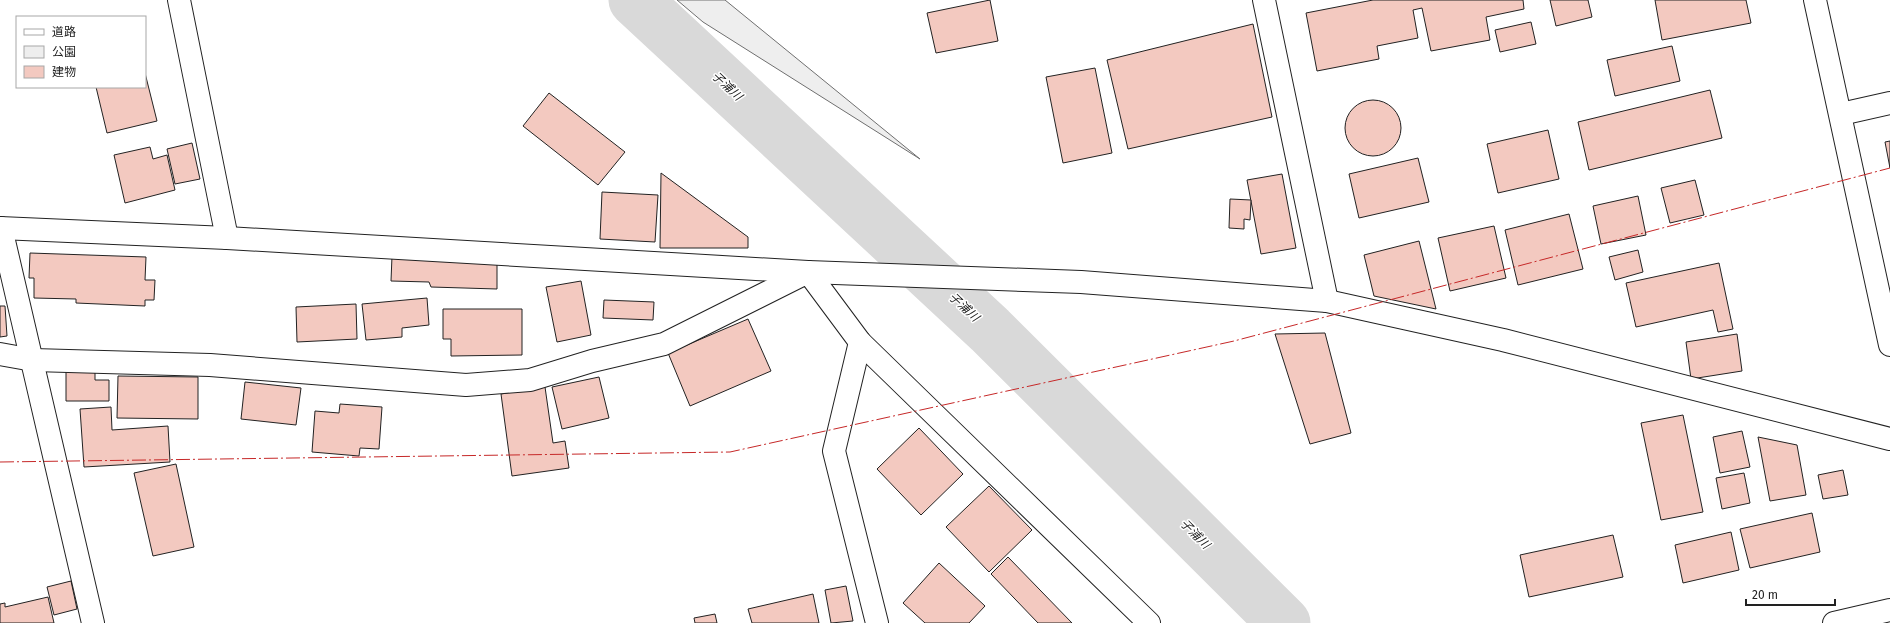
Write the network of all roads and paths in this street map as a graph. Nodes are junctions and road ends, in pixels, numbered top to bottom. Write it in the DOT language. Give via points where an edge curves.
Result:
graph roads {
  1 [pos="179,0"];
  2 [pos="1264,0"];
  3 [pos="1815,0"];
  4 [pos="1890,103"];
  5 [pos="1841,114"];
  6 [pos="0,228"];
  7 [pos="227,238"];
  8 [pos="808,272"];
  9 [pos="1326,302"];
  10 [pos="860,342"];
  11 [pos="1890,345"];
  12 [pos="0,354"];
  13 [pos="33,360"];
  14 [pos="1890,439"];
  15 [pos="1890,610"];
  16 [pos="93,623"];
  17 [pos="877,623"];
  18 [pos="1149,623"];
  19 [pos="1834,623"];
  1 -- 7 [label="street"];
  2 -- 9 [label="street"];
  3 -- 5 [label="street"];
  4 -- 5 [label="street"];
  5 -- 11 [label="street"];
  6 -- 7 [label="street"];
  6 -- 13 [label="street"];
  7 -- 8 [label="street"];
  8 -- 9 [label="street" via="1081,282"];
  8 -- 10 [label="street"];
  8 -- 13 [label="street" via="664,344 592,361 530,380 466,385 210,365"];
  9 -- 14 [label="street" via="1503,340"];
  10 -- 17 [label="street" via="834,451"];
  10 -- 18 [label="street"];
  12 -- 13 [label="street"];
  13 -- 16 [label="street"];
  15 -- 19 [label="street"];
}
